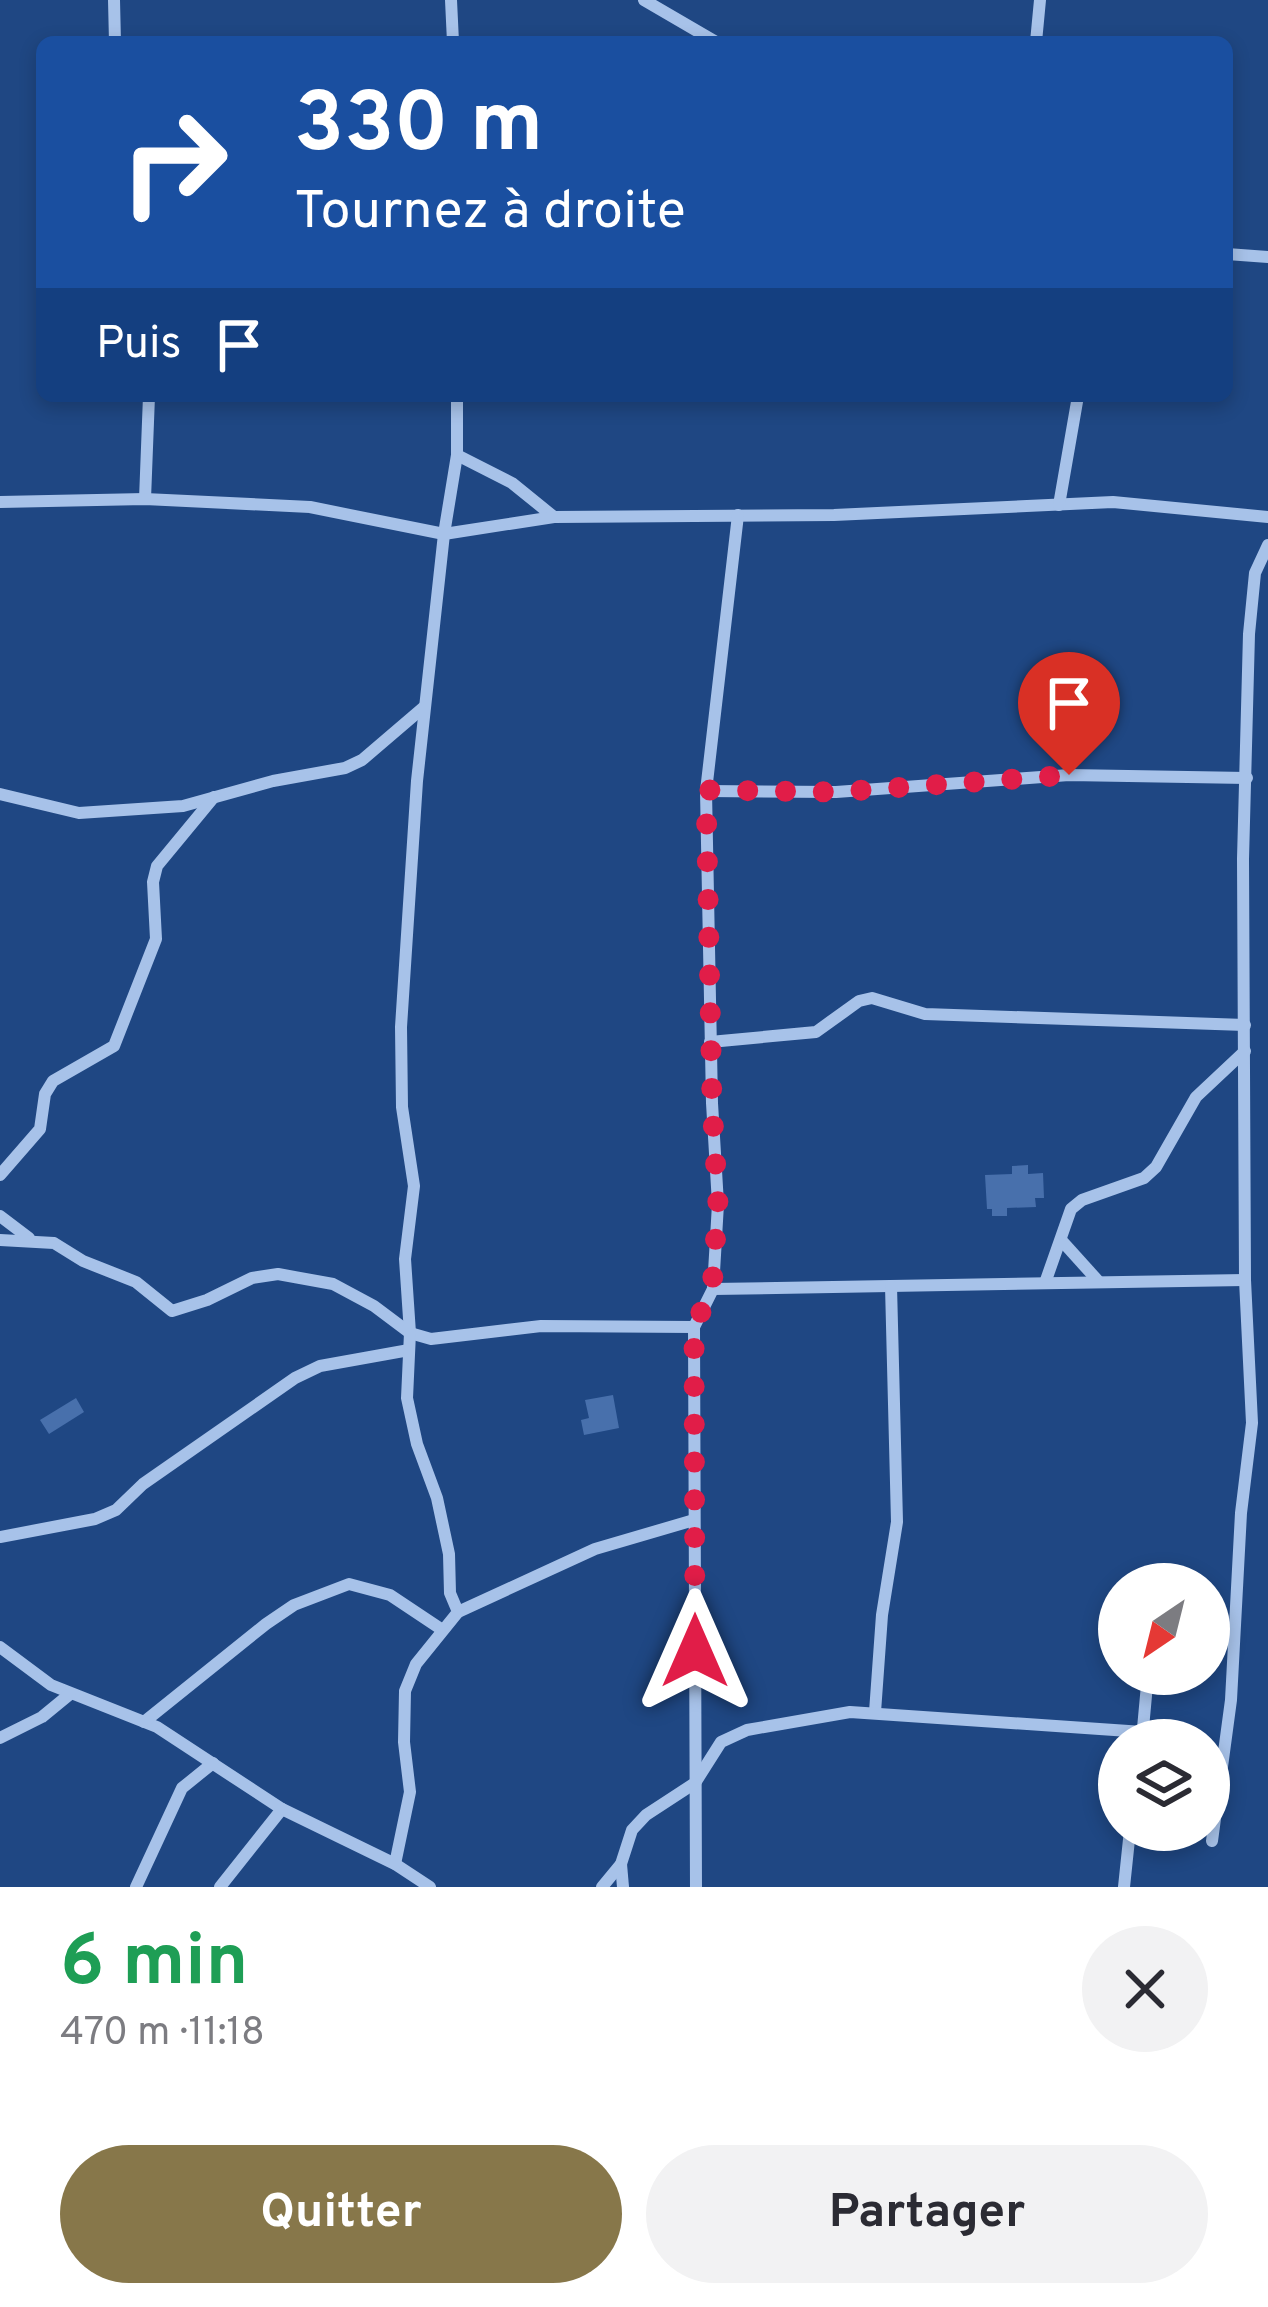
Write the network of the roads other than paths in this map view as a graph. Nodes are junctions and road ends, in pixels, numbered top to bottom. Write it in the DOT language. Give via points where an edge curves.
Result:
graph roads {
  1 [pos="114,0"];
  2 [pos="451,0"];
  3 [pos="644,0"];
  4 [pos="676,0"];
  5 [pos="1040,0"];
  6 [pos="664,12"];
  7 [pos="116,36"];
  8 [pos="453,36"];
  9 [pos="706,36"];
  10 [pos="1037,36"];
  11 [pos="1233,254"];
  12 [pos="1268,257"];
  13 [pos="149,402"];
  14 [pos="457,402"];
  15 [pos="1077,402"];
  16 [pos="458,455"];
  17 [pos="146,499"];
  18 [pos="0,502"];
  19 [pos="1059,505"];
  20 [pos="738,514"];
  21 [pos="554,517"];
  22 [pos="1268,517"];
  23 [pos="444,534"];
  24 [pos="1268,545"];
  25 [pos="425,706"];
  26 [pos="1247,778"];
  27 [pos="706,790"];
  28 [pos="0,794"];
  29 [pos="214,796"];
  30 [pos="1245,1025"];
  31 [pos="710,1042"];
  32 [pos="1245,1051"];
  33 [pos="0,1175"];
  34 [pos="0,1216"];
  35 [pos="30,1239"];
  36 [pos="0,1240"];
  37 [pos="1062,1241"];
  38 [pos="1245,1280"];
  39 [pos="1100,1282"];
  40 [pos="1045,1283"];
  41 [pos="891,1286"];
  42 [pos="712,1289"];
  43 [pos="694,1327"];
  44 [pos="410,1333"];
  45 [pos="410,1350"];
  46 [pos="694,1520"];
  47 [pos="0,1537"];
  48 [pos="458,1612"];
  49 [pos="441,1629"];
  50 [pos="0,1647"];
  51 [pos="70,1694"];
  52 [pos="875,1712"];
  53 [pos="1228,1719"];
  54 [pos="145,1722"];
  55 [pos="1098,1729"];
  56 [pos="0,1738"];
  57 [pos="213,1763"];
  58 [pos="695,1783"];
  59 [pos="282,1809"];
  60 [pos="1128,1851"];
  61 [pos="395,1864"];
  62 [pos="621,1864"];
  63 [pos="136,1887"];
  64 [pos="220,1887"];
  65 [pos="430,1887"];
  66 [pos="602,1887"];
  67 [pos="623,1887"];
  68 [pos="696,1887"];
  69 [pos="1124,1887"];
  1 -- 7 [label="street"];
  2 -- 8 [label="street"];
  3 -- 6 [label="street"];
  4 -- 6 [label="street"];
  5 -- 10 [label="street"];
  6 -- 9 [label="street"];
  11 -- 12 [label="street"];
  13 -- 17 [label="street"];
  14 -- 16 [label="street"];
  15 -- 19 [label="street"];
  16 -- 21 [label="street"];
  16 -- 23 [label="street"];
  17 -- 18 [label="street"];
  17 -- 23 [label="street" via="310,507"];
  19 -- 20 [label="street"];
  19 -- 22 [label="street" via="1113,502"];
  20 -- 21 [label="street"];
  20 -- 27 [label="street"];
  21 -- 23 [label="street"];
  23 -- 25 [label="street"];
  24 -- 26 [label="street" via="1255,573 1249,634"];
  25 -- 29 [label="street" via="345,768"];
  25 -- 44 [label="street" via="401,1027 414,1186 405,1259"];
  26 -- 27 [label="street" via="1069,775 836,792"];
  26 -- 30 [label="street"];
  27 -- 31 [label="street"];
  28 -- 29 [label="street" via="79,813 183,806"];
  29 -- 33 [label="street" via="157,866 156,939 114,1046 53,1081 40,1130"];
  30 -- 31 [label="street" via="953,1016 872,998 816,1032"];
  30 -- 32 [label="street"];
  31 -- 42 [label="street" via="718,1204"];
  32 -- 37 [label="street" via="1196,1097 1156,1167 1082,1200"];
  32 -- 38 [label="street"];
  34 -- 35 [label="street"];
  35 -- 36 [label="street"];
  35 -- 44 [label="street" via="119,1274 172,1311 278,1274 333,1284"];
  37 -- 39 [label="street"];
  37 -- 40 [label="street"];
  38 -- 39 [label="street"];
  38 -- 53 [label="street" via="1252,1423"];
  39 -- 40 [label="street"];
  40 -- 41 [label="street"];
  41 -- 42 [label="street"];
  41 -- 52 [label="street" via="897,1522"];
  42 -- 43 [label="street"];
  43 -- 44 [label="street" via="541,1326 431,1339"];
  43 -- 46 [label="street"];
  44 -- 45 [label="street"];
  45 -- 47 [label="street" via="295,1378 95,1520"];
  45 -- 48 [label="street" via="407,1398"];
  46 -- 48 [label="street" via="595,1549"];
  46 -- 58 [label="street"];
  48 -- 49 [label="street"];
  49 -- 54 [label="street" via="390,1595 349,1584 294,1605"];
  49 -- 61 [label="street" via="405,1691 410,1792"];
  50 -- 51 [label="street"];
  51 -- 54 [label="street"];
  51 -- 56 [label="street"];
  52 -- 55 [label="street"];
  52 -- 58 [label="street" via="747,1730 721,1742"];
  54 -- 57 [label="street"];
  57 -- 59 [label="street"];
  57 -- 63 [label="street" via="182,1788"];
  58 -- 62 [label="street" via="646,1814"];
  58 -- 68 [label="street"];
  59 -- 61 [label="street"];
  59 -- 64 [label="street"];
  60 -- 69 [label="street"];
  61 -- 65 [label="street"];
  62 -- 66 [label="street"];
  62 -- 67 [label="street"];
}
